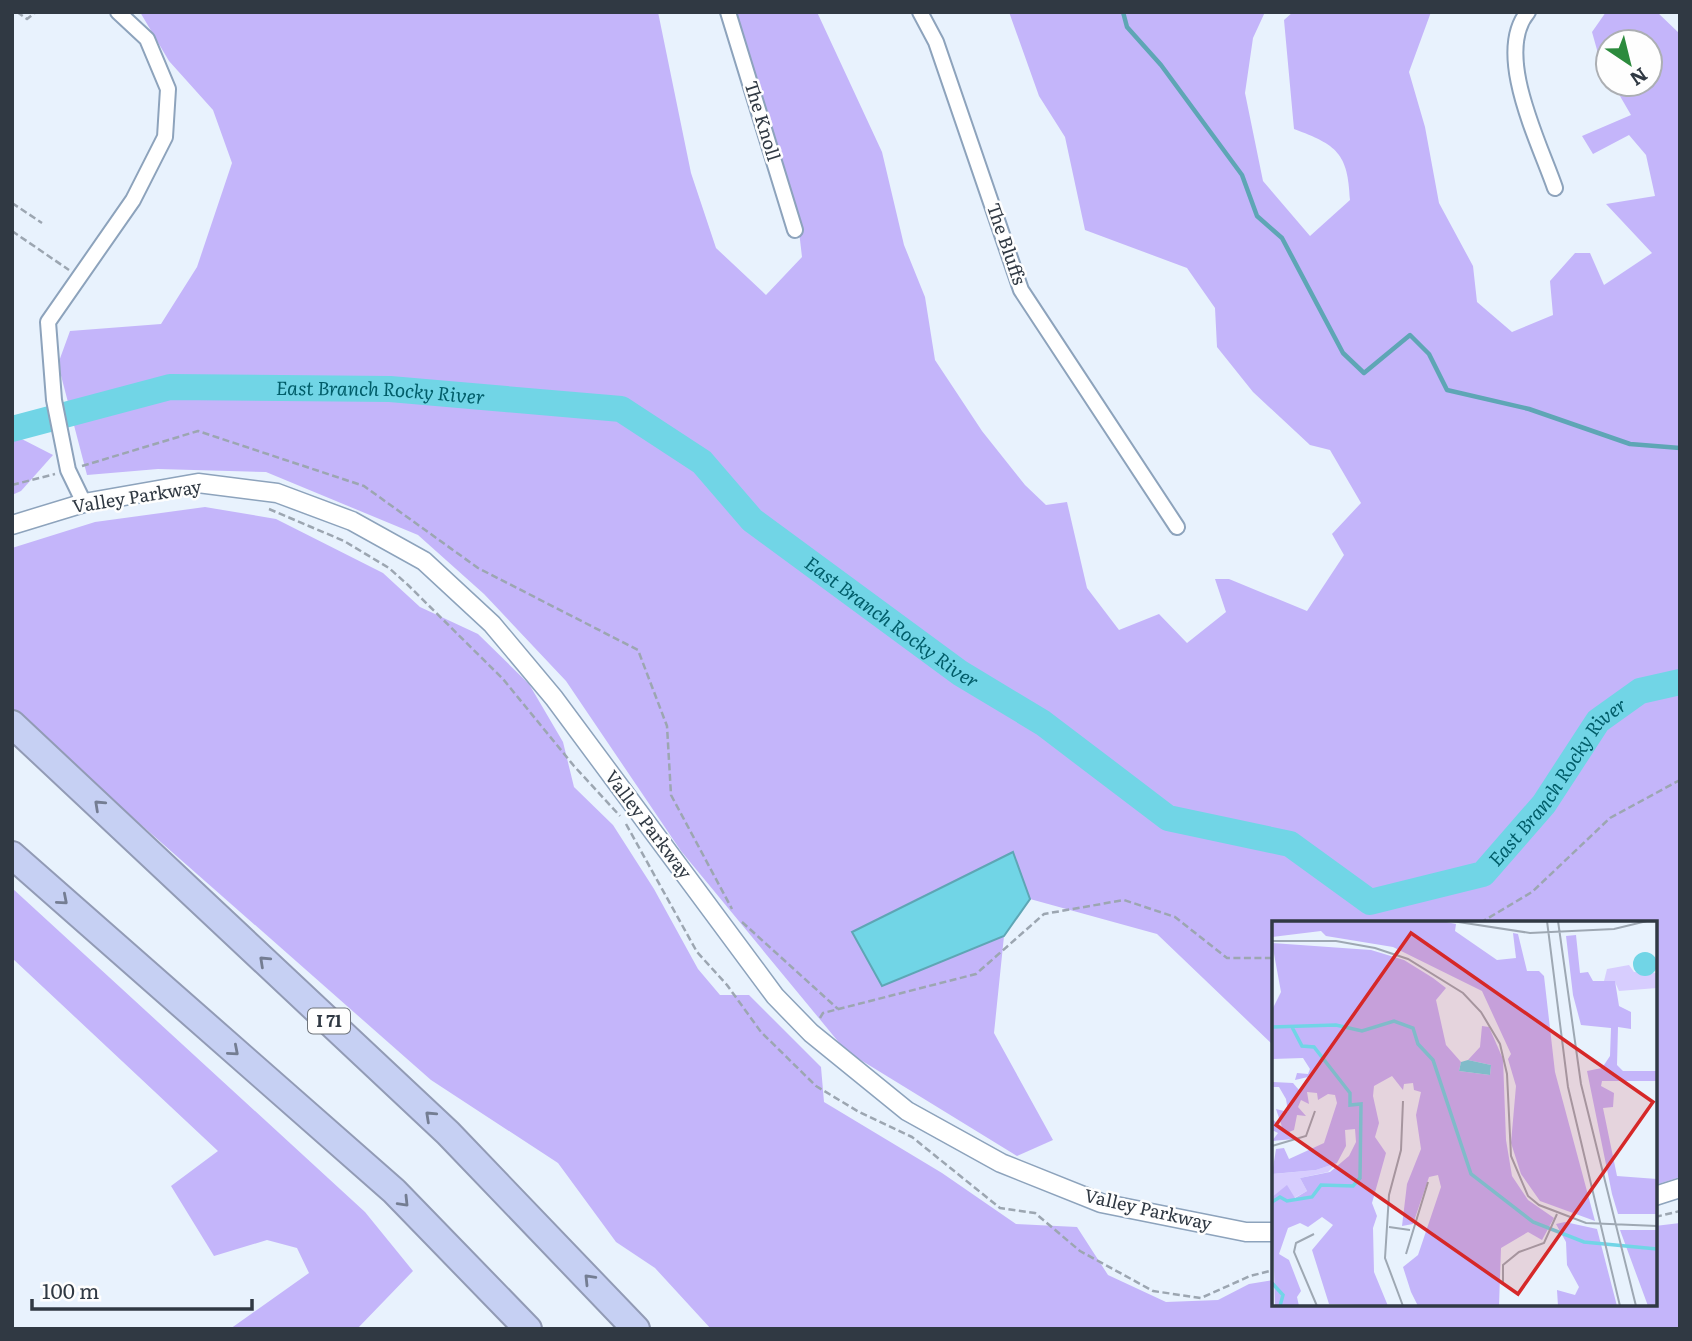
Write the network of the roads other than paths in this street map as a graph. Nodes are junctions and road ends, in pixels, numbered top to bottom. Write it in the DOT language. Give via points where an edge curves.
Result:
graph roads {
  1 [pos="118,12"];
  2 [pos="728,12"];
  3 [pos="920,12"];
  4 [pos="1528,12"];
  5 [pos="1555,188"];
  6 [pos="795,230"];
  7 [pos="84,503"];
  8 [pos="12,525"];
  9 [pos="1177,527"];
  10 [pos="12,724"];
  11 [pos="12,855"];
  12 [pos="1680,1188"];
  13 [pos="1657,1195"];
  14 [pos="1272,1232"];
  15 [pos="528,1329"];
  16 [pos="636,1329"];
  1 -- 7 [label="street" via="147,39 167,89 165,137 133,200 48,322 54,400 68,470"];
  2 -- 6 [label="street, The Knoll"];
  3 -- 9 [label="street, The Bluffs" via="936,41 1021,290"];
  4 -- 5 [label="street" via="1515,43 1514,71"];
  7 -- 8 [label="street, Valley Parkway"];
  7 -- 14 [label="street, Valley Parkway" via="198,483 277,493 352,521 425,561 492,624 554,698 775,996 811,1033 907,1111 1001,1163 1101,1203 1246,1232"];
  16 -- 10 [label="highway, I 71, one-way" via="448,1133"];
  11 -- 15 [label="highway, one-way" via="394,1191"];
  12 -- 13 [label="street"];
}
